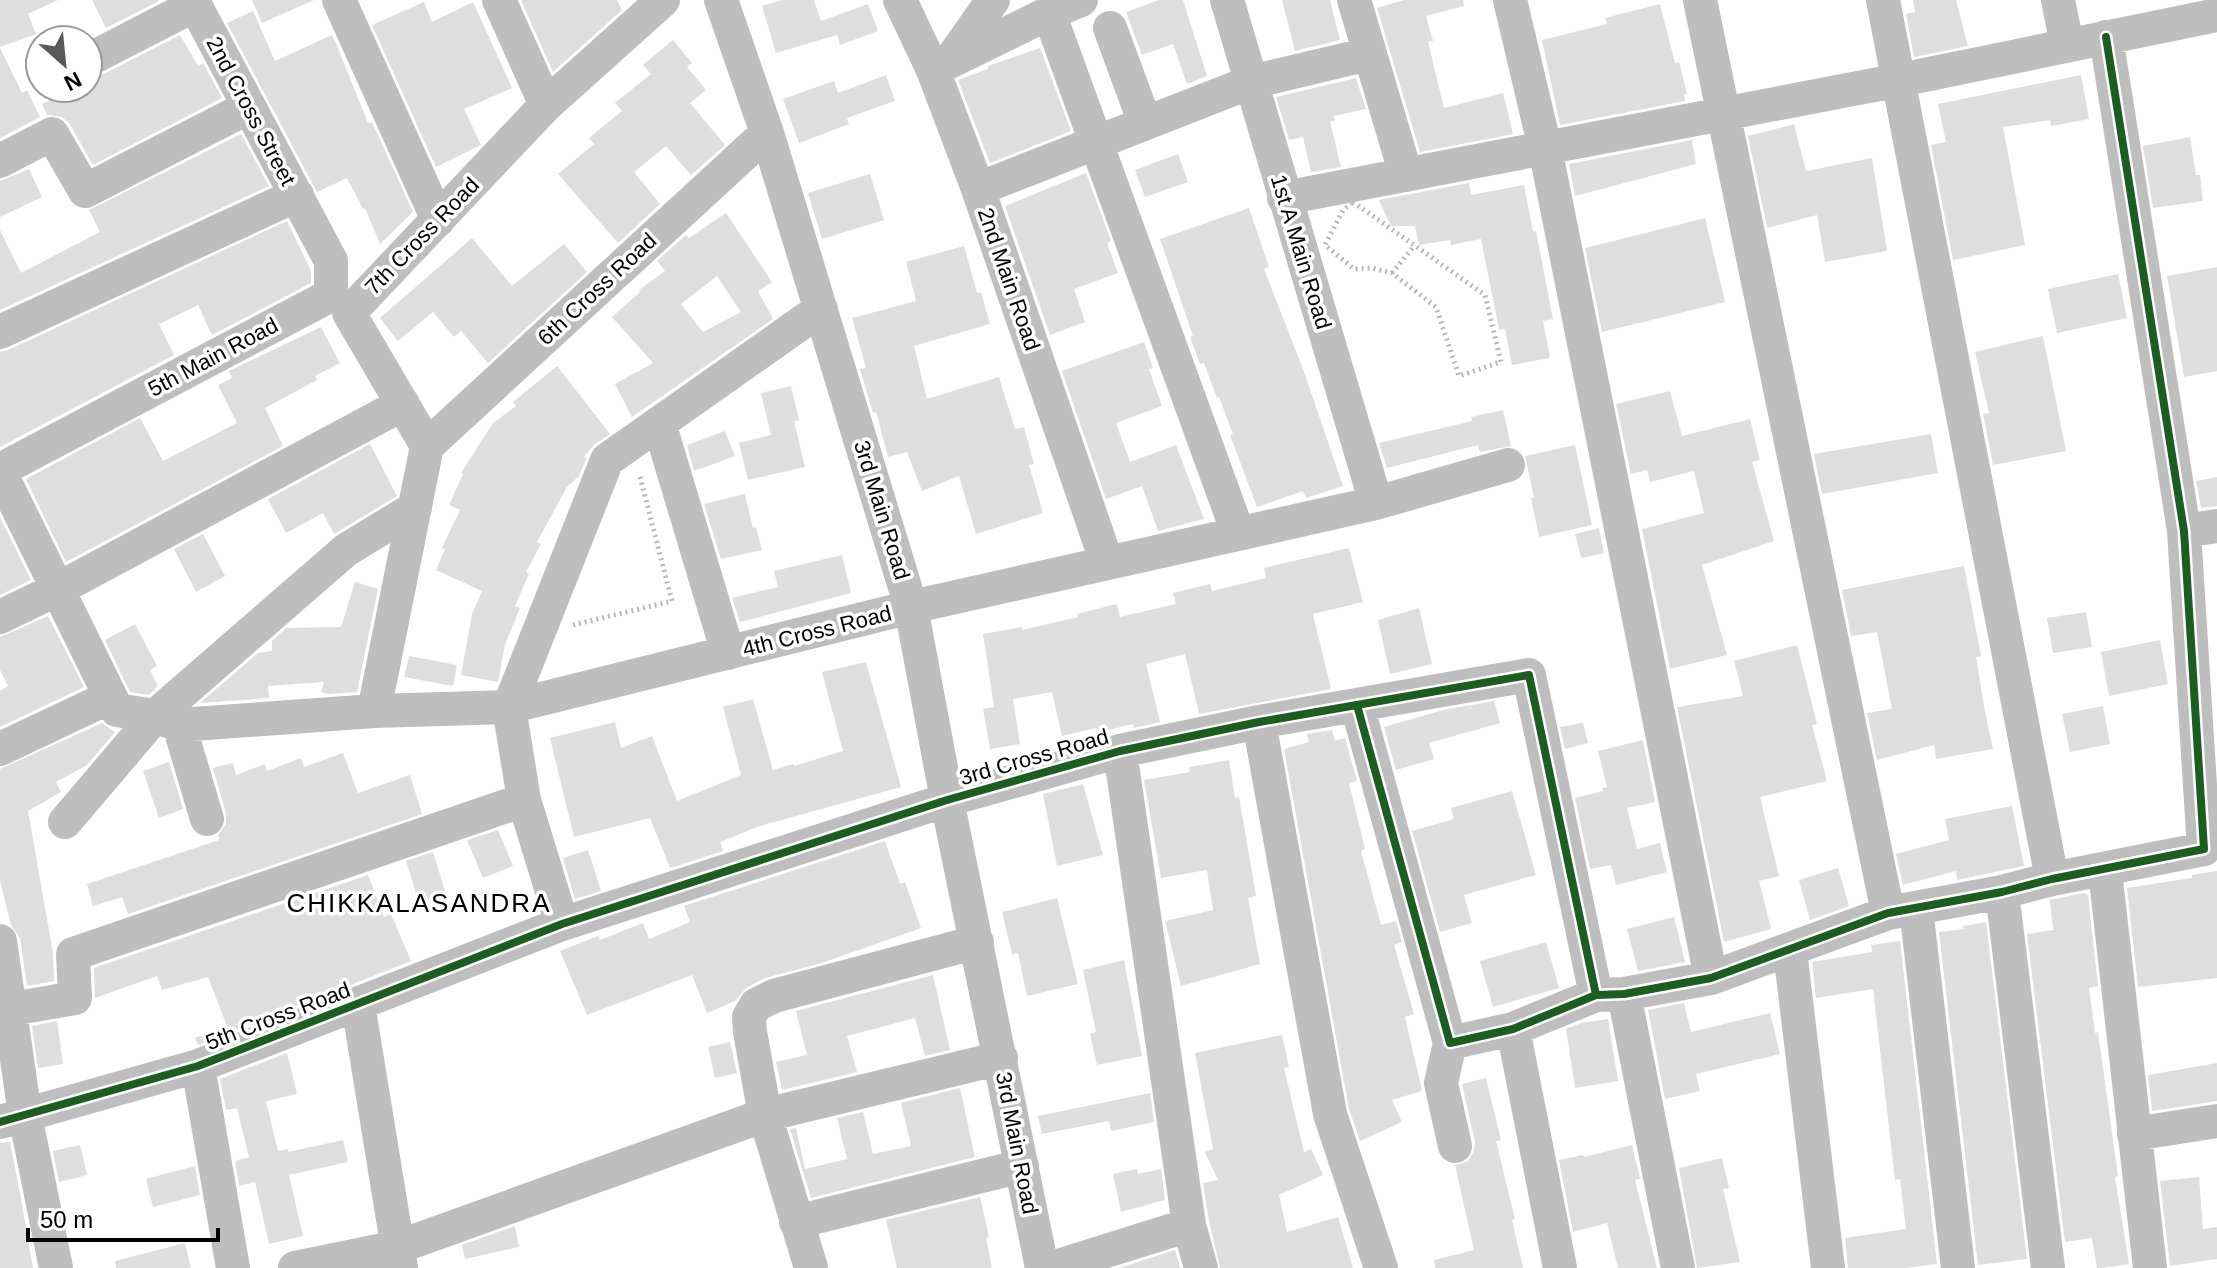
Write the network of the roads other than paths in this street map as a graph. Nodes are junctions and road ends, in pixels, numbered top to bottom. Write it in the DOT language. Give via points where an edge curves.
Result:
graph roads {
  1 [pos="339,0"];
  2 [pos="499,0"];
  3 [pos="721,0"];
  4 [pos="900,0"];
  5 [pos="993,0"];
  6 [pos="1081,0"];
  7 [pos="1227,0"];
  8 [pos="1354,0"];
  9 [pos="1510,0"];
  10 [pos="1700,0"];
  11 [pos="1883,0"];
  12 [pos="2058,0"];
  13 [pos="2214,0"];
  14 [pos="647,6"];
  15 [pos="1049,13"];
  16 [pos="2217,15"];
  17 [pos="1110,28"];
  18 [pos="2106,37"];
  19 [pos="2067,45"];
  20 [pos="104,52"];
  21 [pos="1369,54"];
  22 [pos="942,66"];
  23 [pos="1900,80"];
  24 [pos="1251,82"];
  25 [pos="546,105"];
  26 [pos="249,107"];
  27 [pos="1723,114"];
  28 [pos="1145,123"];
  29 [pos="767,133"];
  30 [pos="1096,143"];
  31 [pos="1545,148"];
  32 [pos="0,161"];
  33 [pos="1406,175"];
  34 [pos="978,189"];
  35 [pos="297,195"];
  36 [pos="1284,198"];
  37 [pos="438,220"];
  38 [pos="821,309"];
  39 [pos="0,332"];
  40 [pos="394,409"];
  41 [pos="659,423"];
  42 [pos="427,446"];
  43 [pos="1508,465"];
  44 [pos="0,471"];
  45 [pos="1376,503"];
  46 [pos="415,508"];
  47 [pos="2217,526"];
  48 [pos="2184,531"];
  49 [pos="1238,533"];
  50 [pos="1107,563"];
  51 [pos="58,589"];
  52 [pos="911,607"];
  53 [pos="0,617"];
  54 [pos="728,653"];
  55 [pos="114,703"];
  56 [pos="1357,705"];
  57 [pos="509,707"];
  58 [pos="374,711"];
  59 [pos="167,720"];
  60 [pos="1259,722"];
  61 [pos="0,749"];
  62 [pos="1120,751"];
  63 [pos="524,800"];
  64 [pos="947,800"];
  65 [pos="207,819"];
  66 [pos="65,822"];
  67 [pos="2105,871"];
  68 [pos="2052,879"];
  69 [pos="2002,892"];
  70 [pos="1902,911"];
  71 [pos="562,924"];
  72 [pos="0,941"];
  73 [pos="977,942"];
  74 [pos="1790,951"];
  75 [pos="1711,978"];
  76 [pos="1610,995"];
  77 [pos="358,1004"];
  78 [pos="6,1010"];
  79 [pos="1513,1029"];
  80 [pos="1450,1043"];
  81 [pos="1001,1058"];
  82 [pos="198,1066"];
  83 [pos="765,1115"];
  84 [pos="12,1118"];
  85 [pos="2217,1121"];
  86 [pos="2134,1134"];
  87 [pos="1455,1146"];
  88 [pos="1022,1166"];
  89 [pos="796,1222"];
  90 [pos="1189,1225"];
  91 [pos="399,1258"];
  92 [pos="56,1268"];
  93 [pos="233,1268"];
  94 [pos="295,1268"];
  95 [pos="811,1268"];
  96 [pos="1042,1268"];
  97 [pos="1052,1268"];
  98 [pos="1201,1268"];
  99 [pos="1381,1268"];
  100 [pos="1560,1268"];
  101 [pos="1678,1268"];
  102 [pos="1828,1268"];
  103 [pos="1958,1268"];
  104 [pos="2048,1268"];
  105 [pos="2150,1268"];
  1 -- 37 [label="street"];
  2 -- 25 [label="street"];
  3 -- 29 [label="street, 3rd Main Road"];
  4 -- 22 [label="street, 2nd Main Road"];
  5 -- 22 [label="street"];
  6 -- 15 [label="street"];
  7 -- 24 [label="street, 1st A Main Road"];
  8 -- 21 [label="street"];
  9 -- 31 [label="street"];
  10 -- 27 [label="street"];
  11 -- 23 [label="street"];
  12 -- 19 [label="street"];
  13 -- 16 [label="street"];
  14 -- 25 [label="street, 7th Cross Road"];
  15 -- 22 [label="street"];
  15 -- 30 [label="street"];
  16 -- 18 [label="street"];
  17 -- 28 [label="street"];
  18 -- 19 [label="street"];
  18 -- 48 [label="street"];
  19 -- 23 [label="street"];
  20 -- 26 [label="street, 2nd Cross Street" via="195,5"];
  21 -- 24 [label="street"];
  21 -- 33 [label="street"];
  22 -- 34 [label="street, 2nd Main Road"];
  23 -- 27 [label="street"];
  23 -- 68 [label="street"];
  24 -- 28 [label="street"];
  24 -- 36 [label="street, 1st A Main Road"];
  25 -- 37 [label="street, 7th Cross Road"];
  26 -- 32 [label="street" via="85,191 52,134"];
  26 -- 35 [label="street, 2nd Cross Street"];
  27 -- 31 [label="street"];
  27 -- 70 [label="street"];
  28 -- 30 [label="street"];
  29 -- 38 [label="street, 3rd Main Road"];
  29 -- 42 [label="street, 6th Cross Road"];
  30 -- 34 [label="street"];
  30 -- 49 [label="street"];
  31 -- 33 [label="street"];
  31 -- 75 [label="street"];
  33 -- 36 [label="street"];
  34 -- 50 [label="street, 2nd Main Road"];
  35 -- 39 [label="street"];
  35 -- 44 [label="street, 5th Main Road" via="331,261 331,295"];
  36 -- 45 [label="street, 1st A Main Road"];
  37 -- 40 [label="street, 7th Cross Road" via="349,313"];
  38 -- 41 [label="street"];
  38 -- 52 [label="street, 3rd Main Road"];
  40 -- 42 [label="street, 7th Cross Road"];
  40 -- 51 [label="street"];
  41 -- 54 [label="street"];
  41 -- 57 [label="street" via="607,460"];
  42 -- 46 [label="street"];
  43 -- 45 [label="street, 4th Cross Road"];
  44 -- 51 [label="street"];
  45 -- 49 [label="street, 4th Cross Road"];
  46 -- 58 [label="street"];
  46 -- 59 [label="street" via="346,550"];
  47 -- 48 [label="street"];
  48 -- 67 [label="street" via="2204,849"];
  49 -- 50 [label="street, 4th Cross Road"];
  50 -- 52 [label="street, 4th Cross Road"];
  51 -- 53 [label="street"];
  51 -- 55 [label="street"];
  52 -- 54 [label="street, 4th Cross Road"];
  52 -- 64 [label="street, 3rd Main Road"];
  54 -- 57 [label="street, 4th Cross Road"];
  55 -- 59 [label="street, 4th Cross Road"];
  55 -- 61 [label="street"];
  56 -- 60 [label="street, 3rd Cross Road"];
  56 -- 76 [label="street, 3rd Cross Road" via="1529,675"];
  56 -- 80 [label="street"];
  57 -- 58 [label="street, 4th Cross Road"];
  57 -- 63 [label="street"];
  58 -- 59 [label="street, 4th Cross Road"];
  59 -- 65 [label="street"];
  59 -- 66 [label="street"];
  60 -- 62 [label="street, 3rd Cross Road"];
  60 -- 99 [label="street" via="1330,1114"];
  62 -- 64 [label="street, 3rd Cross Road"];
  62 -- 90 [label="street"];
  63 -- 71 [label="street"];
  63 -- 78 [label="street" via="73,954 75,998"];
  64 -- 71 [label="street, 3rd Cross Road"];
  64 -- 73 [label="street, 3rd Main Road"];
  67 -- 68 [label="street"];
  67 -- 86 [label="street"];
  68 -- 69 [label="street"];
  69 -- 70 [label="street"];
  69 -- 104 [label="street"];
  70 -- 74 [label="street"];
  70 -- 103 [label="street"];
  71 -- 77 [label="street, 5th Cross Road"];
  72 -- 78 [label="street"];
  73 -- 81 [label="street, 3rd Main Road"];
  73 -- 83 [label="street" via="756,1005 749,1017 750,1032"];
  74 -- 75 [label="street"];
  74 -- 102 [label="street"];
  75 -- 76 [label="street"];
  76 -- 79 [label="street"];
  76 -- 101 [label="street"];
  77 -- 82 [label="street, 5th Cross Road"];
  77 -- 91 [label="street"];
  78 -- 84 [label="street"];
  79 -- 80 [label="street"];
  79 -- 100 [label="street"];
  80 -- 87 [label="street" via="1441,1083"];
  81 -- 83 [label="street"];
  81 -- 88 [label="street, 3rd Main Road"];
  82 -- 84 [label="street, 5th Cross Road"];
  82 -- 93 [label="street"];
  83 -- 89 [label="street"];
  83 -- 91 [label="street"];
  84 -- 92 [label="street"];
  85 -- 86 [label="street"];
  86 -- 105 [label="street"];
  88 -- 89 [label="street"];
  88 -- 96 [label="street, 3rd Main Road"];
  89 -- 95 [label="street"];
  90 -- 97 [label="street"];
  90 -- 98 [label="street"];
  91 -- 94 [label="street"];
}
